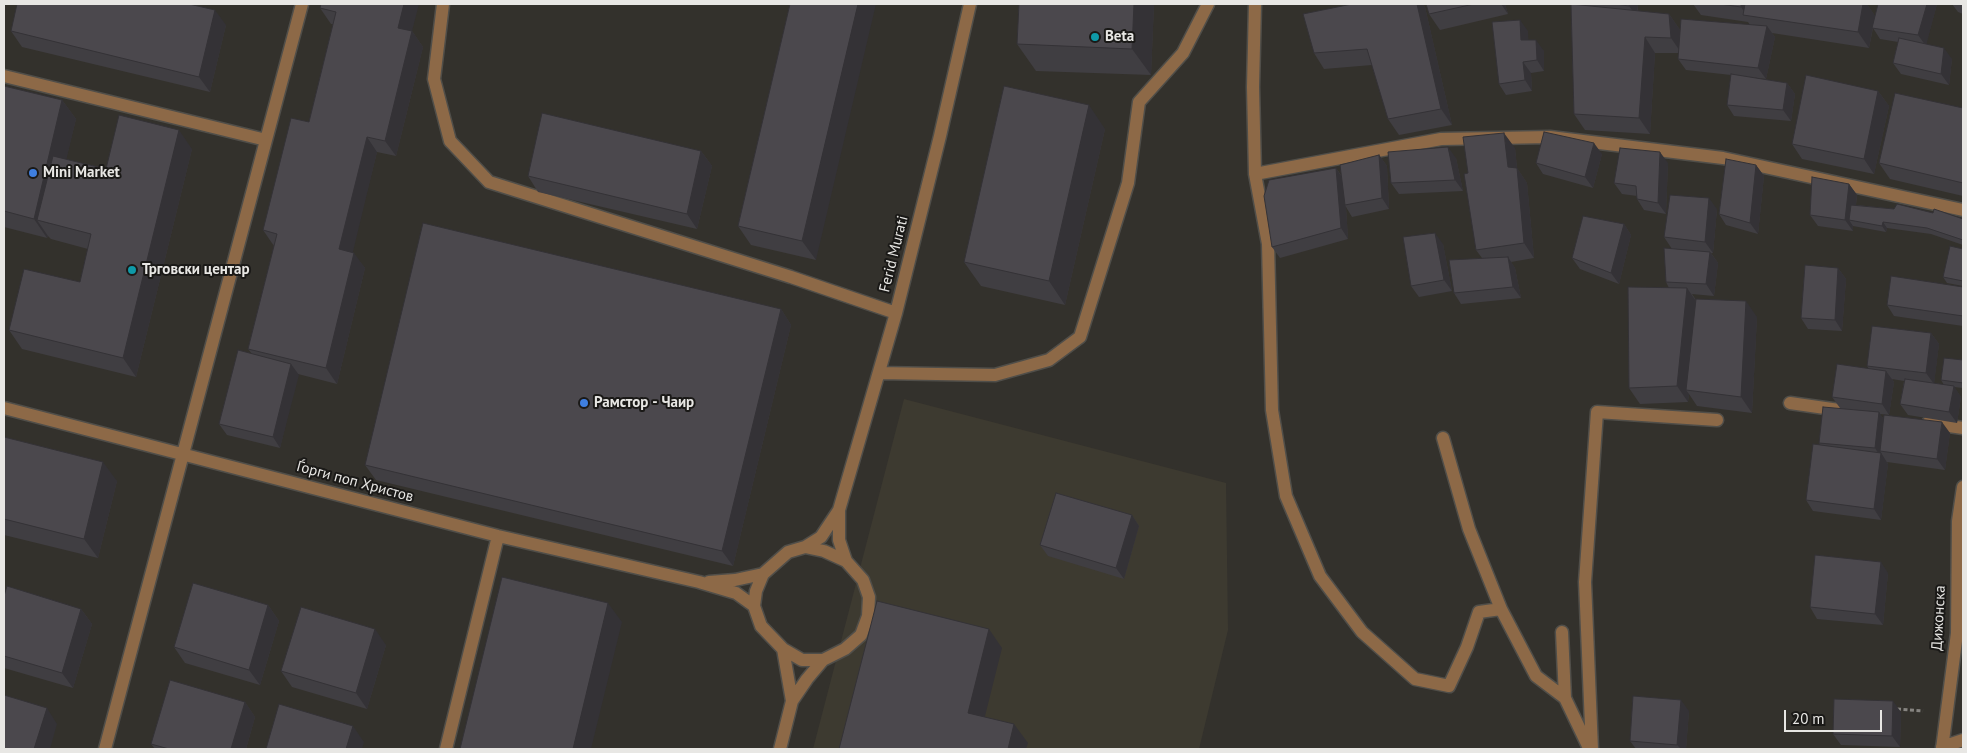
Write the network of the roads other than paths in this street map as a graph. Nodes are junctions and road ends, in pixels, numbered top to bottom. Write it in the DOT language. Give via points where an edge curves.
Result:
graph roads {
  1 [pos="302,4"];
  2 [pos="442,4"];
  3 [pos="970,4"];
  4 [pos="1208,4"];
  5 [pos="1255,4"];
  6 [pos="4,76"];
  7 [pos="266,140"];
  8 [pos="1255,174"];
  9 [pos="1963,210"];
  10 [pos="896,313"];
  11 [pos="879,373"];
  12 [pos="1790,403"];
  13 [pos="4,408"];
  14 [pos="1848,412"];
  15 [pos="1717,420"];
  16 [pos="1915,421"];
  17 [pos="1963,428"];
  18 [pos="1443,438"];
  19 [pos="183,454"];
  20 [pos="1963,487"];
  21 [pos="839,510"];
  22 [pos="1960,520"];
  23 [pos="498,536"];
  24 [pos="805,547"];
  25 [pos="846,561"];
  26 [pos="763,574"];
  27 [pos="699,582"];
  28 [pos="754,606"];
  29 [pos="1501,609"];
  30 [pos="1562,632"];
  31 [pos="783,649"];
  32 [pos="823,660"];
  33 [pos="1565,698"];
  34 [pos="792,701"];
  35 [pos="1963,740"];
  36 [pos="1942,748"];
  37 [pos="104,749"];
  38 [pos="446,749"];
  39 [pos="780,749"];
  40 [pos="1591,749"];
  1 -- 7 [label="street"];
  2 -- 10 [label="street" via="434,79 450,140 489,182"];
  3 -- 10 [label="street, Ferid Murati"];
  4 -- 11 [label="street" via="1183,53 1139,102 1128,183 1080,337 1050,360 995,375"];
  5 -- 8 [label="street"];
  6 -- 7 [label="street"];
  7 -- 19 [label="street"];
  8 -- 9 [label="street" via="1441,139 1550,137 1723,158"];
  8 -- 29 [label="street" via="1268,244 1274,420 1286,496 1320,576 1362,632 1414,679 1449,686 1479,612"];
  10 -- 11 [label="street, Ferid Murati"];
  11 -- 21 [label="street, Ferid Murati"];
  12 -- 14 [label="street"];
  13 -- 19 [label="street, Ѓорги поп Христов"];
  15 -- 40 [label="street" via="1597,412 1585,582"];
  16 -- 17 [label="street"];
  18 -- 29 [label="street" via="1469,529"];
  19 -- 23 [label="street, Ѓорги поп Христов"];
  19 -- 37 [label="street"];
  20 -- 22 [label="street, Дижонска"];
  21 -- 24 [label="street, Ferid Murati" via="821,537"];
  21 -- 25 [label="street, Ferid Murati" via="839,540"];
  22 -- 36 [label="street, Дижонска" via="1956,633"];
  23 -- 27 [label="street, Ѓорги поп Христов"];
  23 -- 38 [label="street"];
  24 -- 25 [label="street"];
  24 -- 26 [label="street" via="788,552"];
  25 -- 32 [label="street" via="863,580 869,597 868,616 861,635 845,649"];
  26 -- 27 [label="street, Ѓорги поп Христов"];
  26 -- 28 [label="street"];
  27 -- 28 [label="street, Ѓорги поп Христов" via="736,593"];
  28 -- 31 [label="street" via="761,626"];
  29 -- 33 [label="street" via="1536,676"];
  30 -- 33 [label="street"];
  31 -- 32 [label="street" via="802,660"];
  31 -- 34 [label="street"];
  32 -- 34 [label="street"];
  33 -- 40 [label="street"];
  34 -- 39 [label="street"];
  35 -- 36 [label="street"];
}
